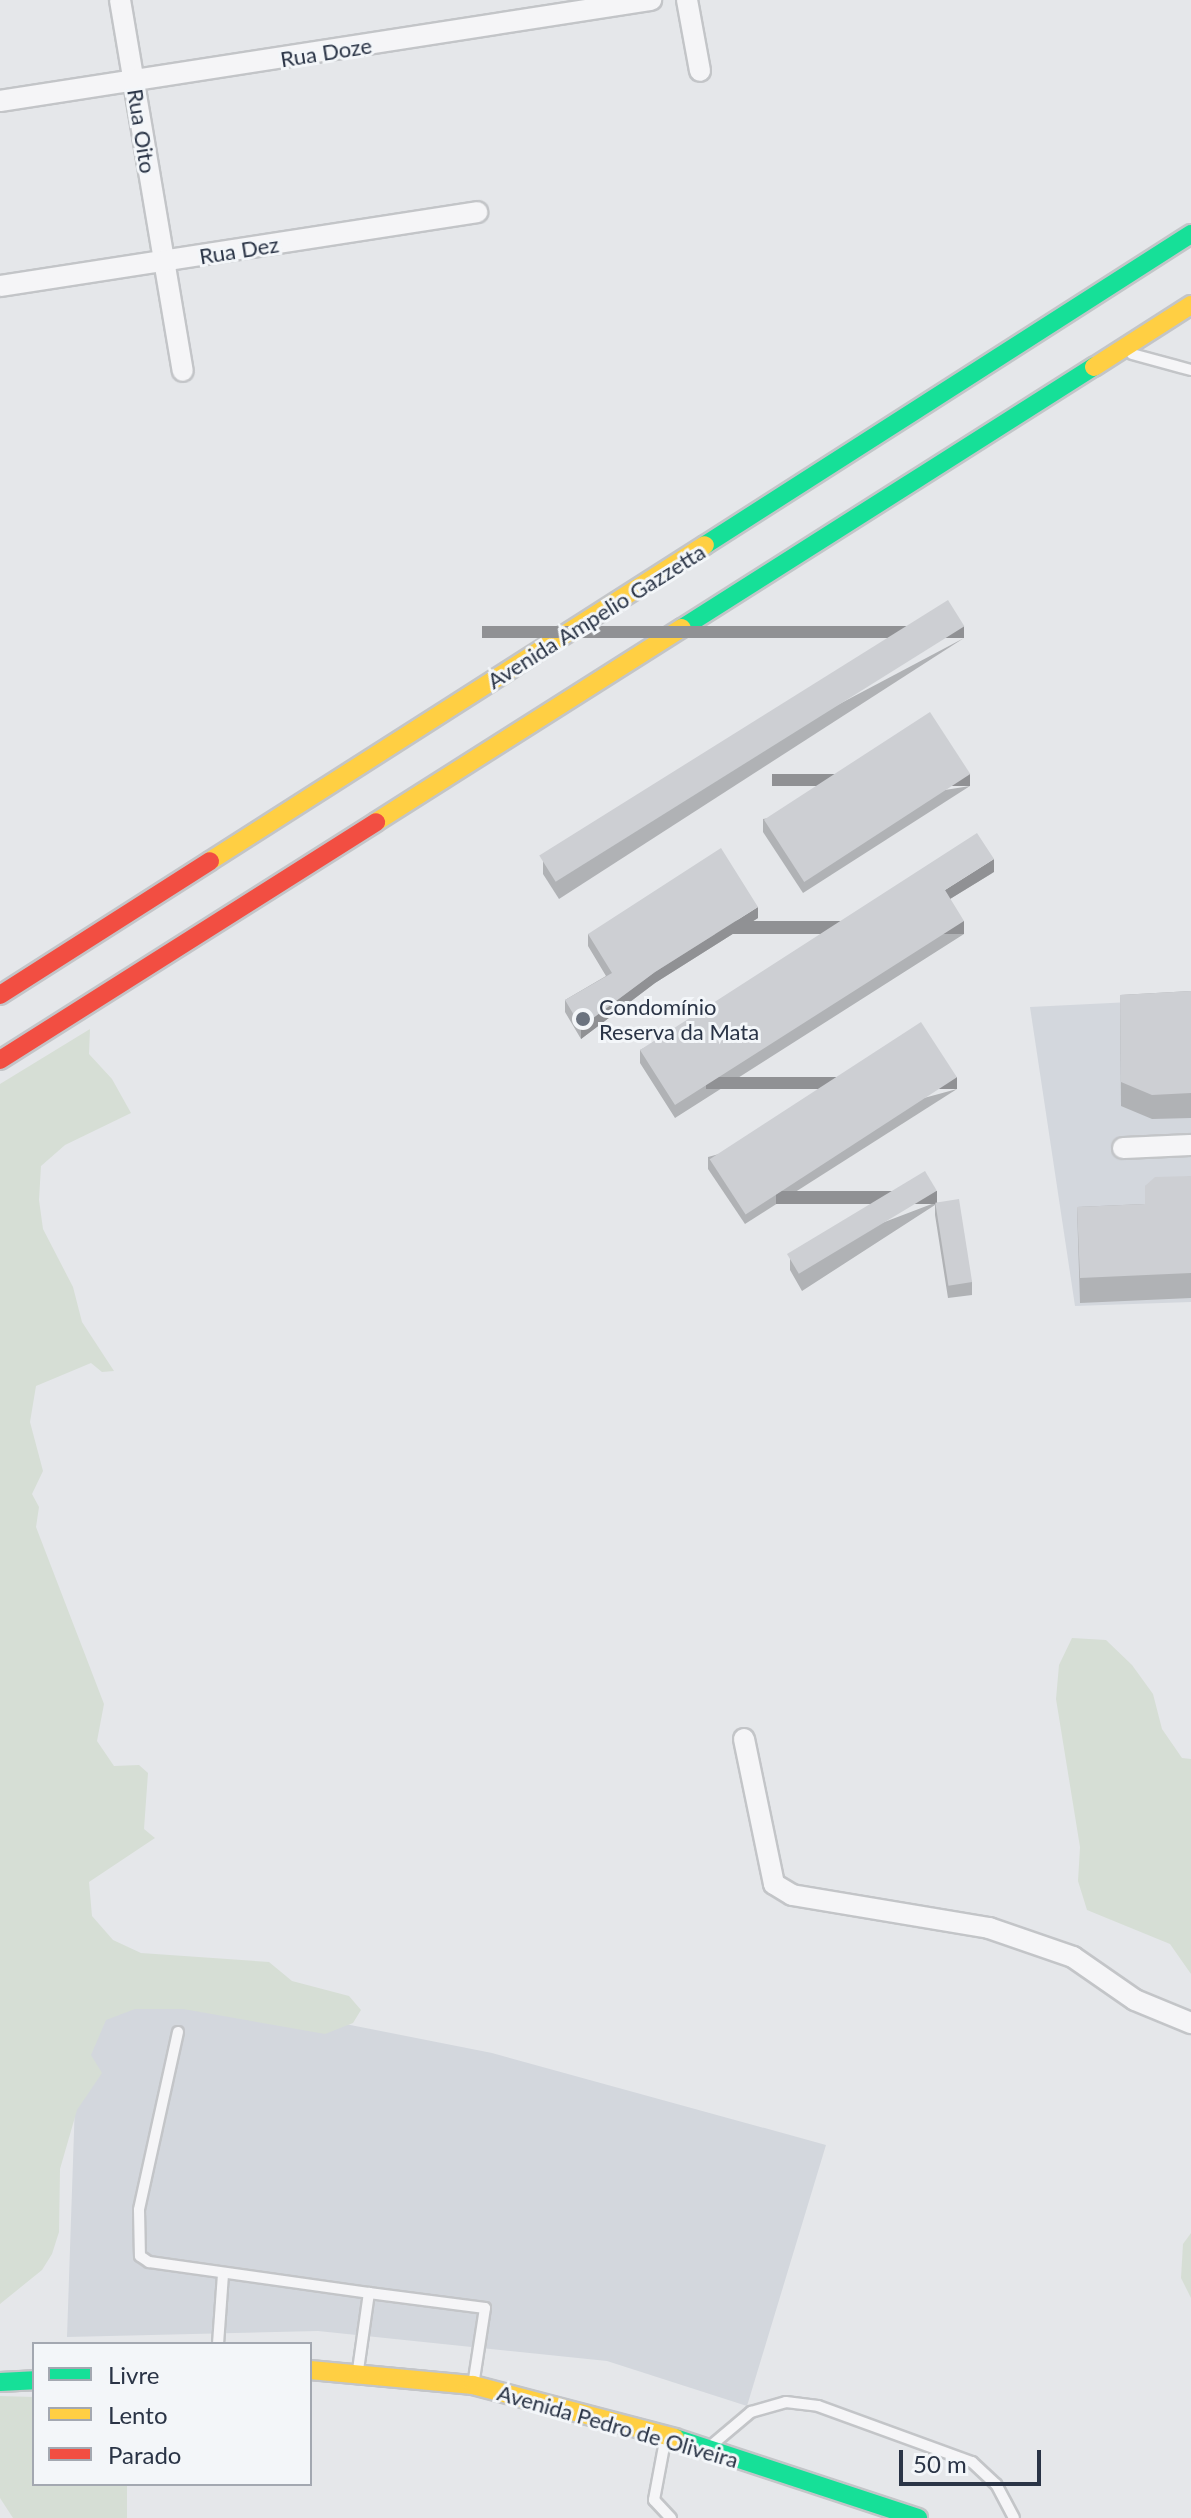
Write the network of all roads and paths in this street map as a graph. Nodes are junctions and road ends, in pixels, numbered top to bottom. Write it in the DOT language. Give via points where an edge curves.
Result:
graph roads {
  1 [pos="120,0"];
  2 [pos="651,0"];
  3 [pos="687,0"];
  4 [pos="700,71"];
  5 [pos="135,82"];
  6 [pos="0,101"];
  7 [pos="477,212"];
  8 [pos="1191,234"];
  9 [pos="162,262"];
  10 [pos="0,286"];
  11 [pos="1191,305"];
  12 [pos="1117,352"];
  13 [pos="1191,370"];
  14 [pos="183,371"];
  15 [pos="581,626"];
  16 [pos="605,677"];
  17 [pos="0,995"];
  18 [pos="0,1060"];
  19 [pos="1191,1145"];
  20 [pos="1123,1148"];
  21 [pos="744,1739"];
  22 [pos="1191,2023"];
  23 [pos="178,2032"];
  24 [pos="223,2274"];
  25 [pos="369,2293"];
  26 [pos="218,2342"];
  27 [pos="312,2370"];
  28 [pos="358,2374"];
  29 [pos="32,2380"];
  30 [pos="0,2382"];
  31 [pos="473,2385"];
  32 [pos="667,2435"];
  33 [pos="707,2449"];
  34 [pos="671,2518"];
  35 [pos="918,2518"];
  36 [pos="1014,2518"];
  1 -- 5 [label="street, Rua Oito"];
  2 -- 5 [label="street, Rua Doze"];
  3 -- 4 [label="street"];
  5 -- 6 [label="street, Rua Doze"];
  5 -- 9 [label="street, Rua Oito"];
  7 -- 9 [label="street, Rua Dez"];
  8 -- 15 [label="main road, Avenida Ampelio Gazzetta"];
  9 -- 10 [label="street, Rua Dez"];
  9 -- 14 [label="street, Rua Oito"];
  11 -- 12 [label="main road"];
  12 -- 13 [label="lane"];
  12 -- 16 [label="main road"];
  15 -- 16 [label="main road" via="602,648"];
  15 -- 17 [label="main road, Avenida Ampelio Gazzetta"];
  16 -- 18 [label="main road"];
  19 -- 20 [label="street"];
  21 -- 22 [label="street" via="774,1884 792,1895 989,1928 1073,1957 1135,2000"];
  23 -- 24 [label="lane" via="136,2242 140,2256 149,2262"];
  24 -- 25 [label="lane"];
  24 -- 26 [label="lane"];
  25 -- 28 [label="lane"];
  25 -- 31 [label="lane" via="485,2308"];
  27 -- 28 [label="main road, Avenida Pedro de Oliveira"];
  28 -- 31 [label="main road, Avenida Pedro de Oliveira"];
  29 -- 30 [label="main road"];
  31 -- 32 [label="main road, Avenida Pedro de Oliveira"];
  32 -- 33 [label="main road, Avenida Pedro de Oliveira"];
  32 -- 34 [label="lane" via="654,2500"];
  33 -- 35 [label="main road, Avenida Pedro de Oliveira"];
  33 -- 36 [label="lane" via="751,2412 786,2402 818,2406 972,2462 996,2484"];
}
